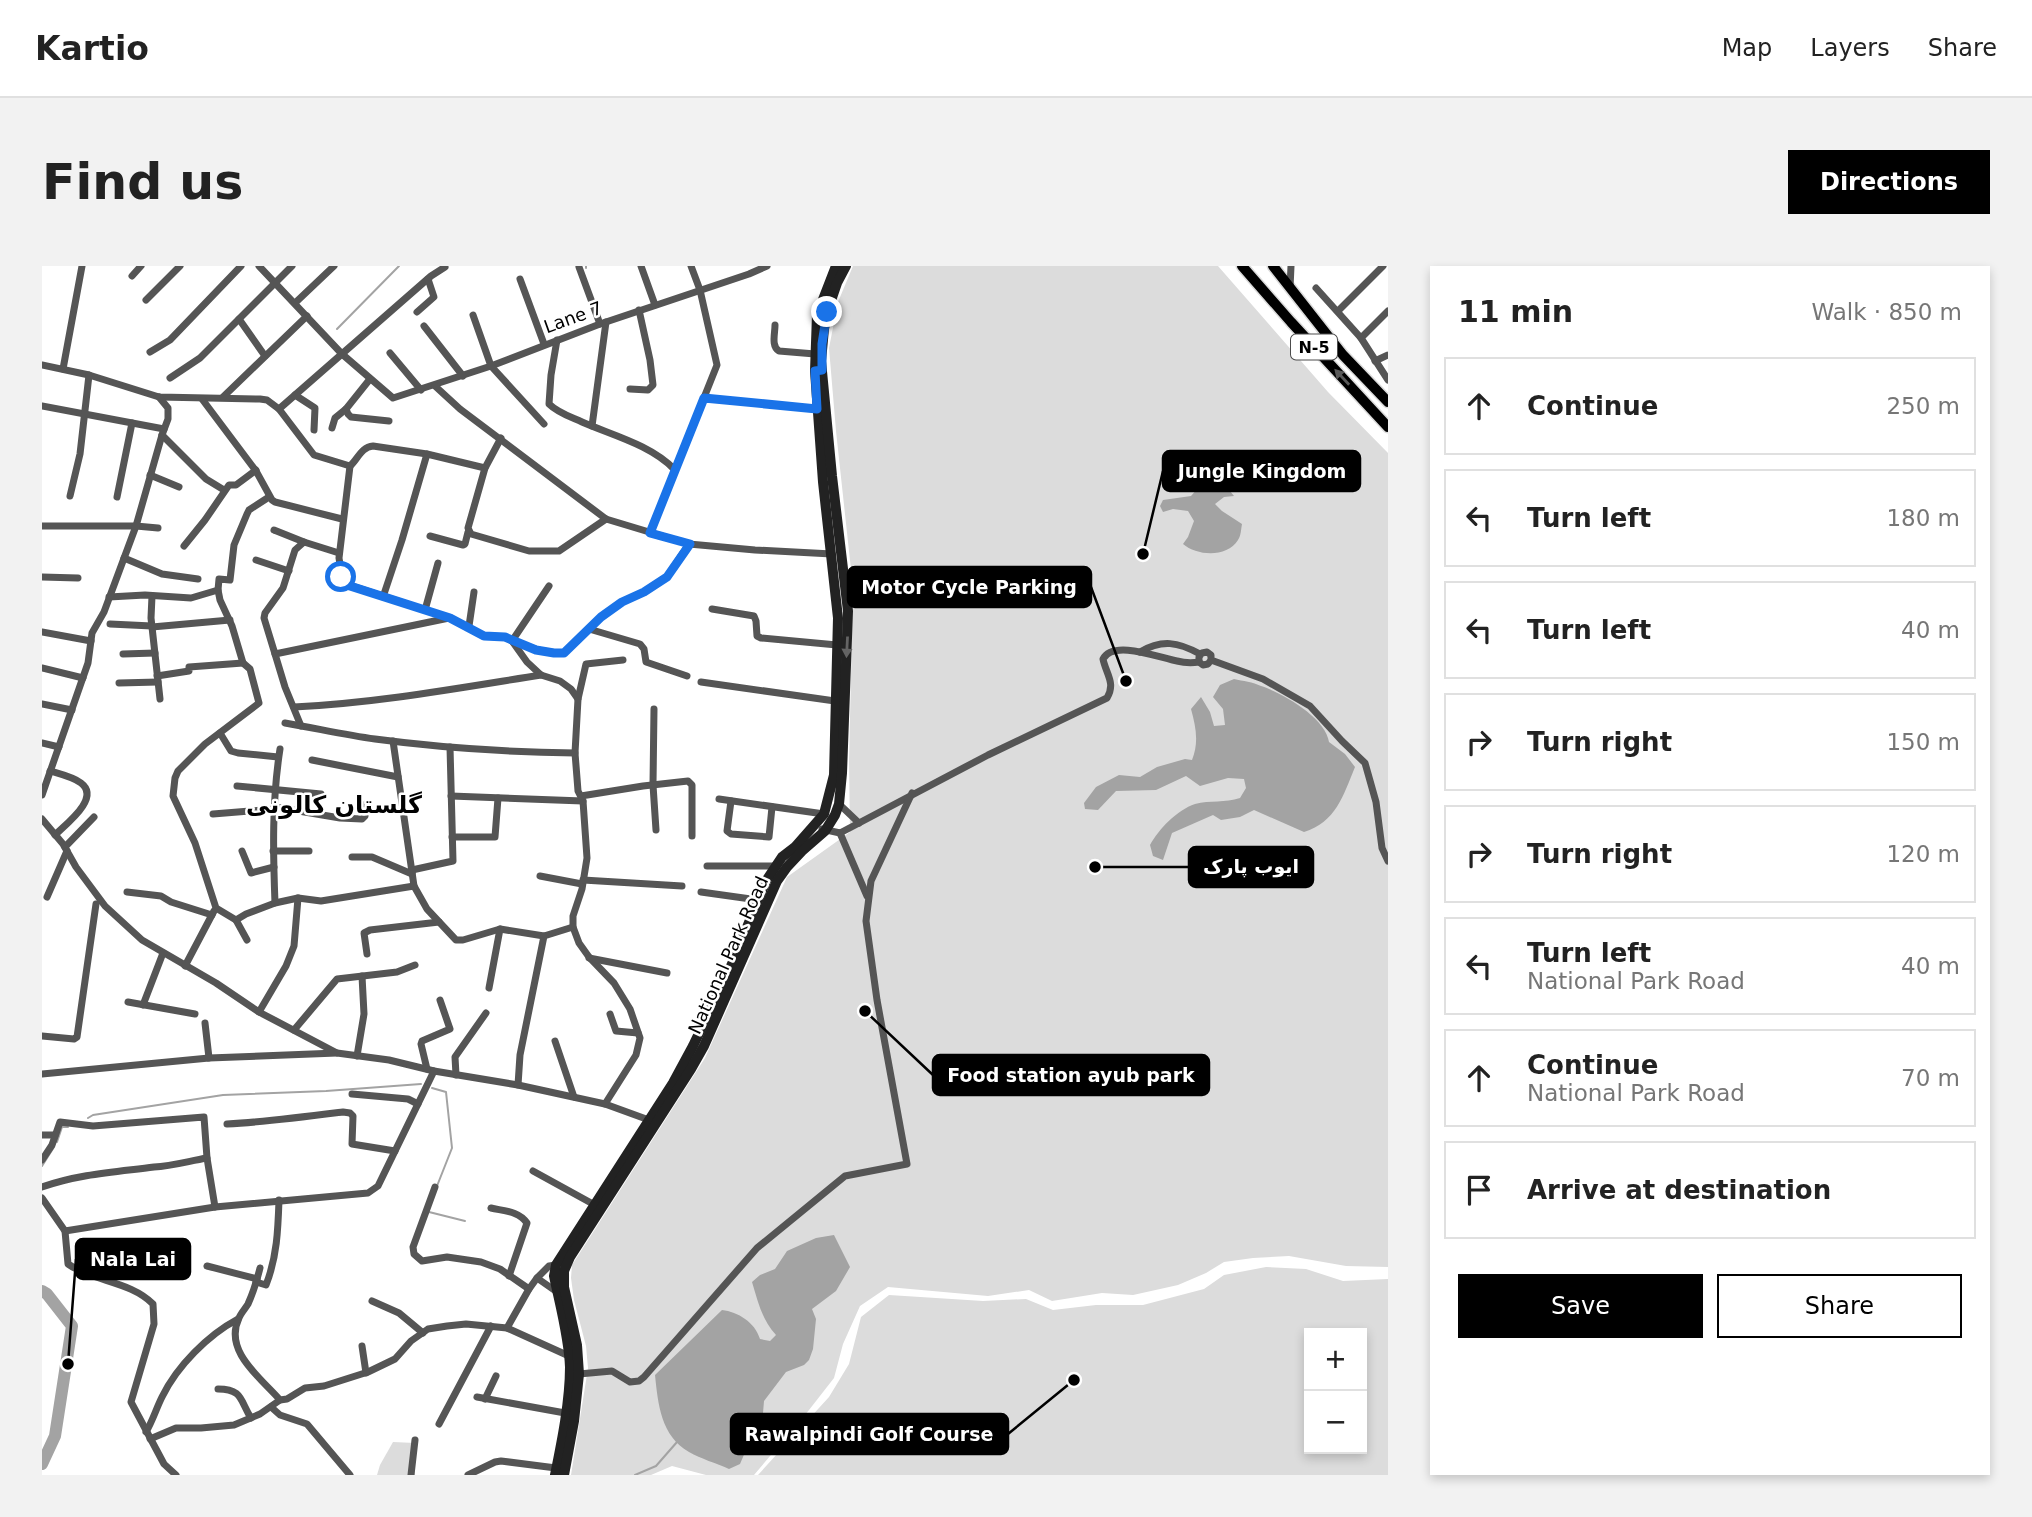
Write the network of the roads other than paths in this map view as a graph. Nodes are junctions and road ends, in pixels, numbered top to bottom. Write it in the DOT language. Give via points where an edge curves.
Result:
graph roads {
  1 [pos="82,266"];
  2 [pos="141,266"];
  3 [pos="180,266"];
  4 [pos="242,266"];
  5 [pos="259,266"];
  6 [pos="292,266"];
  7 [pos="334,266"];
  8 [pos="641,266"];
  9 [pos="691,266"];
  10 [pos="767,266"];
  11 [pos="830,266"];
  12 [pos="836,266"];
  13 [pos="846,266"];
  14 [pos="1242,266"];
  15 [pos="1250,266"];
  16 [pos="1273,266"];
  17 [pos="1291,266"];
  18 [pos="1382,266"];
  19 [pos="445,267"];
  20 [pos="579,267"];
  21 [pos="747,270"];
  22 [pos="132,276"];
  23 [pos="428,279"];
  24 [pos="520,279"];
  25 [pos="275,282"];
  26 [pos="1256,283"];
  27 [pos="828,284"];
  28 [pos="1317,288"];
  29 [pos="1290,289"];
  30 [pos="700,290"];
  31 [pos="146,300"];
  32 [pos="295,303"];
  33 [pos="655,305"];
  34 [pos="639,310"];
  35 [pos="1338,310"];
  36 [pos="1388,311"];
  37 [pos="417,312"];
  38 [pos="473,315"];
  39 [pos="307,316"];
  40 [pos="239,319"];
  41 [pos="603,323"];
  42 [pos="424,326"];
  43 [pos="775,326"];
  44 [pos="1361,338"];
  45 [pos="557,340"];
  46 [pos="544,344"];
  47 [pos="150,352"];
  48 [pos="342,354"];
  49 [pos="390,354"];
  50 [pos="815,355"];
  51 [pos="1388,355"];
  52 [pos="265,356"];
  53 [pos="1376,360"];
  54 [pos="42,365"];
  55 [pos="491,366"];
  56 [pos="63,369"];
  57 [pos="819,370"];
  58 [pos="89,375"];
  59 [pos="463,376"];
  60 [pos="170,378"];
  61 [pos="370,379"];
  62 [pos="1388,380"];
  63 [pos="435,386"];
  64 [pos="630,388"];
  65 [pos="421,390"];
  66 [pos="295,395"];
  67 [pos="159,397"];
  68 [pos="223,397"];
  69 [pos="704,398"];
  70 [pos="202,399"];
  71 [pos="1388,402"];
  72 [pos="42,406"];
  73 [pos="279,409"];
  74 [pos="346,409"];
  75 [pos="817,409"];
  76 [pos="85,413"];
  77 [pos="389,421"];
  78 [pos="132,423"];
  79 [pos="544,424"];
  80 [pos="592,426"];
  81 [pos="1388,427"];
  82 [pos="332,428"];
  83 [pos="314,430"];
  84 [pos="163,432"];
  85 [pos="501,439"];
  86 [pos="427,454"];
  87 [pos="350,466"];
  88 [pos="485,468"];
  89 [pos="674,469"];
  90 [pos="256,470"];
  91 [pos="150,475"];
  92 [pos="179,487"];
  93 [pos="224,490"];
  94 [pos="70,496"];
  95 [pos="117,497"];
  96 [pos="269,497"];
  97 [pos="342,519"];
  98 [pos="606,519"];
  99 [pos="42,526"];
  100 [pos="136,526"];
  101 [pos="158,528"];
  102 [pos="274,530"];
  103 [pos="468,532"];
  104 [pos="650,533"];
  105 [pos="430,536"];
  106 [pos="304,542"];
  107 [pos="690,544"];
  108 [pos="184,545"];
  109 [pos="339,554"];
  110 [pos="832,554"];
  111 [pos="124,558"];
  112 [pos="256,560"];
  113 [pos="438,563"];
  114 [pos="289,571"];
  115 [pos="42,577"];
  116 [pos="78,579"];
  117 [pos="198,579"];
  118 [pos="549,586"];
  119 [pos="218,590"];
  120 [pos="474,592"];
  121 [pos="152,596"];
  122 [pos="109,597"];
  123 [pos="383,597"];
  124 [pos="712,609"];
  125 [pos="425,610"];
  126 [pos="450,618"];
  127 [pos="230,620"];
  128 [pos="110,624"];
  129 [pos="152,626"];
  130 [pos="468,626"];
  131 [pos="589,629"];
  132 [pos="42,632"];
  133 [pos="91,641"];
  134 [pos="512,641"];
  135 [pos="837,645"];
  136 [pos="1140,652"];
  137 [pos="155,653"];
  138 [pos="123,654"];
  139 [pos="275,654"];
  140 [pos="1200,658"];
  141 [pos="623,660"];
  142 [pos="243,663"];
  143 [pos="42,668"];
  144 [pos="541,675"];
  145 [pos="687,676"];
  146 [pos="83,678"];
  147 [pos="158,679"];
  148 [pos="701,682"];
  149 [pos="119,683"];
  150 [pos="160,699"];
  151 [pos="578,699"];
  152 [pos="835,701"];
  153 [pos="42,704"];
  154 [pos="294,707"];
  155 [pos="654,709"];
  156 [pos="72,710"];
  157 [pos="285,723"];
  158 [pos="301,726"];
  159 [pos="220,733"];
  160 [pos="393,741"];
  161 [pos="42,743"];
  162 [pos="59,747"];
  163 [pos="450,747"];
  164 [pos="575,753"];
  165 [pos="312,760"];
  166 [pos="50,771"];
  167 [pos="398,777"];
  168 [pos="653,785"];
  169 [pos="237,786"];
  170 [pos="276,789"];
  171 [pos="912,793"];
  172 [pos="321,794"];
  173 [pos="42,795"];
  174 [pos="451,796"];
  175 [pos="498,798"];
  176 [pos="582,798"];
  177 [pos="719,799"];
  178 [pos="731,801"];
  179 [pos="897,802"];
  180 [pos="366,804"];
  181 [pos="839,804"];
  182 [pos="772,807"];
  183 [pos="905,807"];
  184 [pos="275,808"];
  185 [pos="214,814"];
  186 [pos="824,814"];
  187 [pos="94,817"];
  188 [pos="42,819"];
  189 [pos="859,822"];
  190 [pos="820,827"];
  191 [pos="656,830"];
  192 [pos="840,832"];
  193 [pos="55,835"];
  194 [pos="692,836"];
  195 [pos="452,837"];
  196 [pos="66,849"];
  197 [pos="242,851"];
  198 [pos="273,851"];
  199 [pos="309,851"];
  200 [pos="352,857"];
  201 [pos="1388,861"];
  202 [pos="707,866"];
  203 [pos="775,866"];
  204 [pos="274,867"];
  205 [pos="412,872"];
  206 [pos="540,876"];
  207 [pos="583,882"];
  208 [pos="414,886"];
  209 [pos="682,886"];
  210 [pos="127,892"];
  211 [pos="701,892"];
  212 [pos="47,897"];
  213 [pos="298,898"];
  214 [pos="868,898"];
  215 [pos="758,900"];
  216 [pos="275,903"];
  217 [pos="96,904"];
  218 [pos="214,911"];
  219 [pos="236,920"];
  220 [pos="439,922"];
  221 [pos="573,927"];
  222 [pos="500,929"];
  223 [pos="544,936"];
  224 [pos="247,940"];
  225 [pos="163,953"];
  226 [pos="367,954"];
  227 [pos="589,958"];
  228 [pos="415,965"];
  229 [pos="185,967"];
  230 [pos="667,974"];
  231 [pos="362,976"];
  232 [pos="489,988"];
  233 [pos="440,1000"];
  234 [pos="128,1002"];
  235 [pos="143,1004"];
  236 [pos="259,1012"];
  237 [pos="486,1013"];
  238 [pos="195,1014"];
  239 [pos="610,1014"];
  240 [pos="205,1023"];
  241 [pos="294,1030"];
  242 [pos="638,1032"];
  243 [pos="705,1033"];
  244 [pos="42,1036"];
  245 [pos="555,1041"];
  246 [pos="337,1053"];
  247 [pos="357,1056"];
  248 [pos="209,1058"];
  249 [pos="431,1070"];
  250 [pos="42,1074"];
  251 [pos="456,1075"];
  252 [pos="518,1085"];
  253 [pos="352,1094"];
  254 [pos="574,1097"];
  255 [pos="418,1104"];
  256 [pos="605,1104"];
  257 [pos="649,1119"];
  258 [pos="227,1124"];
  259 [pos="42,1135"];
  260 [pos="55,1135"];
  261 [pos="396,1151"];
  262 [pos="207,1158"];
  263 [pos="42,1160"];
  264 [pos="533,1171"];
  265 [pos="42,1187"];
  266 [pos="435,1187"];
  267 [pos="605,1194"];
  268 [pos="42,1198"];
  269 [pos="279,1200"];
  270 [pos="593,1204"];
  271 [pos="215,1207"];
  272 [pos="491,1208"];
  273 [pos="65,1231"];
  274 [pos="556,1265"];
  275 [pos="207,1266"];
  276 [pos="260,1268"];
  277 [pos="509,1276"];
  278 [pos="537,1278"];
  279 [pos="257,1281"];
  280 [pos="528,1289"];
  281 [pos="557,1292"];
  282 [pos="372,1301"];
  283 [pos="238,1319"];
  284 [pos="491,1326"];
  285 [pos="507,1328"];
  286 [pos="423,1333"];
  287 [pos="362,1346"];
  288 [pos="569,1356"];
  289 [pos="366,1373"];
  290 [pos="579,1374"];
  291 [pos="496,1376"];
  292 [pos="218,1389"];
  293 [pos="280,1400"];
  294 [pos="271,1406"];
  295 [pos="565,1413"];
  296 [pos="251,1418"];
  297 [pos="439,1424"];
  298 [pos="148,1435"];
  299 [pos="415,1440"];
  300 [pos="558,1473"];
  301 [pos="176,1475"];
  302 [pos="350,1475"];
  303 [pos="411,1475"];
  304 [pos="468,1475"];
  1 -- 56 [label="street"];
  2 -- 22 [label="street"];
  3 -- 31 [label="street"];
  4 -- 47 [label="street" via="170,340"];
  5 -- 25 [label="street"];
  6 -- 25 [label="street"];
  7 -- 32 [label="street"];
  8 -- 33 [label="street"];
  9 -- 30 [label="street"];
  10 -- 21 [label="street, Lane 7"];
  11 -- 27 [label="street"];
  12 -- 27 [label="main road, National Park Road"];
  13 -- 57 [label="main road, National Park Road" via="825,320"];
  14 -- 26 [label="highway, N-5"];
  15 -- 26 [label="highway"];
  16 -- 29 [label="highway, N-5"];
  17 -- 29 [label="street"];
  18 -- 35 [label="street"];
  19 -- 23 [label="street"];
  20 -- 41 [label="street"];
  21 -- 30 [label="street, Lane 7"];
  23 -- 37 [label="street" via="434,297"];
  23 -- 48 [label="street"];
  24 -- 46 [label="street"];
  25 -- 32 [label="street"];
  25 -- 40 [label="street"];
  81 -- 26 [label="highway, N-5, one-way"];
  27 -- 50 [label="main road, National Park Road" via="817,315"];
  28 -- 35 [label="street"];
  29 -- 71 [label="highway, N-5"];
  30 -- 33 [label="street, Lane 7"];
  30 -- 69 [label="street" via="717,359"];
  32 -- 39 [label="street"];
  33 -- 34 [label="street, Lane 7"];
  34 -- 41 [label="street, Lane 7"];
  34 -- 64 [label="street" via="653,385 648,390"];
  35 -- 44 [label="street"];
  36 -- 44 [label="street"];
  38 -- 55 [label="street"];
  39 -- 48 [label="street"];
  39 -- 52 [label="street"];
  40 -- 52 [label="street"];
  40 -- 60 [label="street" via="200,358"];
  41 -- 45 [label="street, Lane 7"];
  41 -- 80 [label="street"];
  42 -- 59 [label="street"];
  43 -- 50 [label="street" via="775,349"];
  44 -- 53 [label="street"];
  45 -- 46 [label="street, Lane 7"];
  45 -- 80 [label="street" via="549,404"];
  46 -- 55 [label="street, Lane 7"];
  48 -- 61 [label="street"];
  48 -- 66 [label="street"];
  49 -- 65 [label="street"];
  50 -- 57 [label="main road, National Park Road"];
  51 -- 53 [label="street"];
  52 -- 68 [label="street"];
  53 -- 62 [label="street"];
  54 -- 56 [label="street"];
  55 -- 59 [label="street, Lane 7"];
  55 -- 79 [label="street"];
  56 -- 58 [label="street"];
  57 -- 75 [label="main road, National Park Road"];
  57 -- 181 [label="main road, National Park Road, one-way" via="848,611"];
  58 -- 67 [label="street"];
  58 -- 76 [label="street"];
  59 -- 63 [label="street, Lane 7"];
  61 -- 65 [label="street, Lane 7" via="391,398"];
  61 -- 74 [label="street"];
  63 -- 65 [label="street, Lane 7"];
  63 -- 85 [label="street"];
  66 -- 73 [label="street"];
  66 -- 83 [label="street" via="315,408"];
  67 -- 70 [label="street"];
  67 -- 84 [label="street" via="169,413"];
  68 -- 70 [label="street"];
  68 -- 73 [label="street" via="267,400"];
  69 -- 75 [label="street"];
  69 -- 89 [label="street"];
  70 -- 90 [label="street"];
  72 -- 76 [label="street"];
  73 -- 87 [label="street" via="314,455"];
  74 -- 77 [label="street" via="351,417"];
  74 -- 82 [label="street" via="335,418"];
  75 -- 110 [label="main road, National Park Road"];
  76 -- 78 [label="street"];
  76 -- 94 [label="street"];
  78 -- 84 [label="street"];
  78 -- 95 [label="street"];
  80 -- 89 [label="street" via="643,448"];
  84 -- 91 [label="street"];
  84 -- 93 [label="street" via="206,479"];
  85 -- 88 [label="street"];
  85 -- 98 [label="street"];
  86 -- 87 [label="street" via="368,446"];
  86 -- 88 [label="street"];
  86 -- 123 [label="street"];
  87 -- 97 [label="street"];
  88 -- 103 [label="street"];
  89 -- 104 [label="street"];
  90 -- 93 [label="street"];
  90 -- 96 [label="street"];
  91 -- 92 [label="street"];
  91 -- 100 [label="street"];
  93 -- 108 [label="street"];
  96 -- 97 [label="street"];
  96 -- 119 [label="street" via="249,510 234,545 230,580 219,579"];
  97 -- 109 [label="street"];
  98 -- 103 [label="street" via="559,551 529,551"];
  98 -- 104 [label="street"];
  99 -- 100 [label="street"];
  100 -- 101 [label="street"];
  100 -- 111 [label="street"];
  102 -- 106 [label="street"];
  103 -- 105 [label="street" via="463,545"];
  104 -- 107 [label="street"];
  106 -- 109 [label="street"];
  106 -- 114 [label="street" via="295,550"];
  107 -- 110 [label="street"];
  107 -- 131 [label="street" via="667,577 622,602"];
  109 -- 123 [label="street" via="343,583"];
  110 -- 135 [label="main road, National Park Road"];
  111 -- 117 [label="street" via="162,573"];
  111 -- 122 [label="street"];
  112 -- 114 [label="street"];
  113 -- 125 [label="street"];
  114 -- 139 [label="street" via="264,618"];
  115 -- 116 [label="street"];
  118 -- 134 [label="street"];
  119 -- 121 [label="street" via="191,598"];
  119 -- 127 [label="street"];
  120 -- 130 [label="street"];
  121 -- 122 [label="street"];
  121 -- 129 [label="street"];
  122 -- 133 [label="street"];
  123 -- 125 [label="street"];
  124 -- 135 [label="street" via="754,616 761,638"];
  125 -- 126 [label="street"];
  126 -- 130 [label="street"];
  126 -- 139 [label="street"];
  127 -- 129 [label="street"];
  127 -- 142 [label="street"];
  128 -- 129 [label="street"];
  129 -- 137 [label="street"];
  130 -- 134 [label="street" via="484,636"];
  131 -- 134 [label="street" via="564,653"];
  131 -- 145 [label="street" via="640,644 646,662"];
  132 -- 133 [label="street"];
  133 -- 146 [label="street"];
  134 -- 144 [label="street"];
  135 -- 152 [label="main road, National Park Road"];
  136 -- 140 [label="street" via="1180,662"];
  136 -- 140 [label="street" via="1162,643 1182,646"];
  136 -- 171 [label="street" via="1105,654 1112,683 1107,698"];
  137 -- 138 [label="street"];
  137 -- 147 [label="street"];
  139 -- 154 [label="street"];
  140 -- 201 [label="street" via="1206,665 1211,660 1263,679 1310,706 1365,763 1376,802 1381,848"];
  141 -- 151 [label="street" via="586,664"];
  142 -- 147 [label="street" via="189,667 189,671"];
  142 -- 159 [label="street" via="250,669 259,704"];
  143 -- 146 [label="street"];
  144 -- 151 [label="street" via="560,681"];
  144 -- 154 [label="street" via="345,705"];
  146 -- 156 [label="street"];
  147 -- 149 [label="street"];
  147 -- 150 [label="street"];
  148 -- 152 [label="street"];
  151 -- 164 [label="street"];
  152 -- 186 [label="main road, National Park Road" via="834,775"];
  153 -- 156 [label="street"];
  154 -- 158 [label="street"];
  155 -- 168 [label="street"];
  156 -- 162 [label="street"];
  157 -- 158 [label="street"];
  158 -- 160 [label="street"];
  159 -- 170 [label="street" via="231,751 279,753"];
  159 -- 218 [label="street" via="178,771 173,796 195,843"];
  160 -- 163 [label="street"];
  160 -- 167 [label="street"];
  161 -- 162 [label="street"];
  162 -- 166 [label="street"];
  163 -- 164 [label="street"];
  163 -- 174 [label="street"];
  164 -- 176 [label="street"];
  165 -- 167 [label="street"];
  166 -- 173 [label="street"];
  166 -- 193 [label="street" via="80,782 87,792 86,803"];
  167 -- 205 [label="street"];
  168 -- 176 [label="street"];
  168 -- 191 [label="street"];
  168 -- 194 [label="street" via="691,782"];
  169 -- 170 [label="street"];
  170 -- 172 [label="street"];
  170 -- 184 [label="street"];
  171 -- 179 [label="street"];
  171 -- 183 [label="street"];
  174 -- 175 [label="street"];
  174 -- 195 [label="street"];
  175 -- 176 [label="street"];
  175 -- 195 [label="street" via="495,837"];
  176 -- 207 [label="street" via="587,858"];
  177 -- 178 [label="street"];
  178 -- 182 [label="street"];
  178 -- 182 [label="street" via="727,831 731,834 769,836"];
  179 -- 183 [label="street"];
  179 -- 189 [label="street"];
  180 -- 184 [label="street" via="362,818"];
  181 -- 189 [label="street"];
  181 -- 190 [label="main road, National Park Road" via="835,815"];
  182 -- 186 [label="street"];
  183 -- 214 [label="street" via="871,881"];
  184 -- 185 [label="street"];
  184 -- 198 [label="street"];
  186 -- 190 [label="main road, National Park Road"];
  187 -- 196 [label="street"];
  188 -- 193 [label="street"];
  189 -- 192 [label="street"];
  190 -- 192 [label="street"];
  190 -- 203 [label="main road, National Park Road"];
  190 -- 243 [label="main road, National Park Road" via="778,881"];
  192 -- 214 [label="street"];
  193 -- 196 [label="street"];
  195 -- 205 [label="street" via="453,861"];
  196 -- 212 [label="street"];
  196 -- 225 [label="street" via="105,906"];
  197 -- 204 [label="street" via="251,873"];
  198 -- 199 [label="street"];
  198 -- 204 [label="street"];
  200 -- 205 [label="street" via="372,858"];
  202 -- 203 [label="street"];
  203 -- 215 [label="main road, National Park Road"];
  204 -- 216 [label="street"];
  205 -- 208 [label="street"];
  206 -- 207 [label="street"];
  207 -- 209 [label="street"];
  207 -- 221 [label="street"];
  208 -- 213 [label="street" via="321,901"];
  208 -- 220 [label="street"];
  210 -- 218 [label="street"];
  211 -- 215 [label="street"];
  213 -- 216 [label="street"];
  213 -- 236 [label="street" via="295,946"];
  214 -- 290 [label="street" via="866,921 877,1000 907,1164 845,1176 825,1191 757,1248 639,1381 625,1381 612,1371"];
  215 -- 243 [label="main road, National Park Road"];
  216 -- 219 [label="street"];
  217 -- 244 [label="street" via="77,1037"];
  218 -- 219 [label="street"];
  218 -- 229 [label="street"];
  219 -- 224 [label="street"];
  220 -- 222 [label="street" via="460,941"];
  220 -- 226 [label="street" via="370,930 364,933"];
  221 -- 223 [label="street"];
  221 -- 227 [label="street"];
  222 -- 223 [label="street"];
  222 -- 232 [label="street"];
  223 -- 252 [label="street"];
  225 -- 229 [label="street"];
  225 -- 235 [label="street"];
  227 -- 230 [label="street"];
  227 -- 242 [label="street" via="614,984"];
  228 -- 231 [label="street"];
  229 -- 236 [label="street"];
  231 -- 241 [label="street" via="337,979"];
  231 -- 247 [label="street" via="364,1014"];
  233 -- 249 [label="street" via="450,1029 422,1041"];
  234 -- 235 [label="street"];
  235 -- 238 [label="street"];
  236 -- 241 [label="street"];
  237 -- 251 [label="street" via="455,1058"];
  239 -- 242 [label="street" via="616,1031"];
  240 -- 248 [label="street"];
  241 -- 246 [label="street"];
  242 -- 256 [label="street" via="636,1055"];
  243 -- 257 [label="main road, National Park Road"];
  243 -- 267 [label="main road, National Park Road" via="691,1069"];
  245 -- 254 [label="street"];
  246 -- 247 [label="street"];
  246 -- 248 [label="street"];
  247 -- 249 [label="street"];
  248 -- 250 [label="street"];
  249 -- 251 [label="street"];
  249 -- 255 [label="street"];
  251 -- 252 [label="street"];
  252 -- 254 [label="street"];
  253 -- 255 [label="street"];
  254 -- 256 [label="street"];
  255 -- 261 [label="street"];
  256 -- 257 [label="street"];
  257 -- 267 [label="main road, National Park Road"];
  258 -- 261 [label="street" via="350,1113 352,1144"];
  259 -- 260 [label="street"];
  260 -- 262 [label="street" via="60,1122 93,1126 204,1117"];
  260 -- 263 [label="street"];
  261 -- 269 [label="street" via="378,1186 368,1193"];
  262 -- 265 [label="street" via="92,1173"];
  262 -- 271 [label="street"];
  264 -- 270 [label="street"];
  266 -- 277 [label="street" via="414,1254 427,1262 447,1257 481,1262"];
  267 -- 270 [label="main road, National Park Road"];
  267 -- 290 [label="main road, National Park Road" via="564,1271"];
  268 -- 273 [label="street"];
  269 -- 271 [label="street"];
  269 -- 279 [label="street" via="274,1265 266,1285"];
  270 -- 274 [label="main road, National Park Road"];
  271 -- 273 [label="street"];
  272 -- 277 [label="street" via="517,1214 527,1223"];
  273 -- 298 [label="street" via="68,1264 145,1296 153,1304 154,1324 131,1402"];
  274 -- 278 [label="street"];
  274 -- 281 [label="main road"];
  275 -- 279 [label="street"];
  276 -- 279 [label="street"];
  277 -- 280 [label="street"];
  278 -- 280 [label="street"];
  278 -- 281 [label="street"];
  279 -- 283 [label="street"];
  280 -- 285 [label="street"];
  281 -- 288 [label="main road"];
  282 -- 286 [label="street" via="399,1313"];
  283 -- 293 [label="street" via="237,1348"];
  283 -- 298 [label="street" via="188,1360 163,1396"];
  284 -- 285 [label="street"];
  284 -- 286 [label="street" via="456,1325"];
  284 -- 297 [label="street"];
  285 -- 288 [label="street"];
  286 -- 289 [label="street" via="395,1359"];
  287 -- 289 [label="street"];
  288 -- 295 [label="main road"];
  289 -- 293 [label="street" via="305,1388"];
  290 -- 300 [label="main road, National Park Road" via="574,1422"];
  291 -- 295 [label="street" via="481,1398"];
  292 -- 296 [label="street" via="242,1397"];
  293 -- 294 [label="street"];
  294 -- 296 [label="street"];
  294 -- 302 [label="street" via="280,1415 307,1424"];
  295 -- 300 [label="main road"];
  296 -- 298 [label="street"];
  298 -- 301 [label="street" via="164,1464"];
  299 -- 303 [label="street"];
  300 -- 304 [label="street" via="501,1461"];
}
